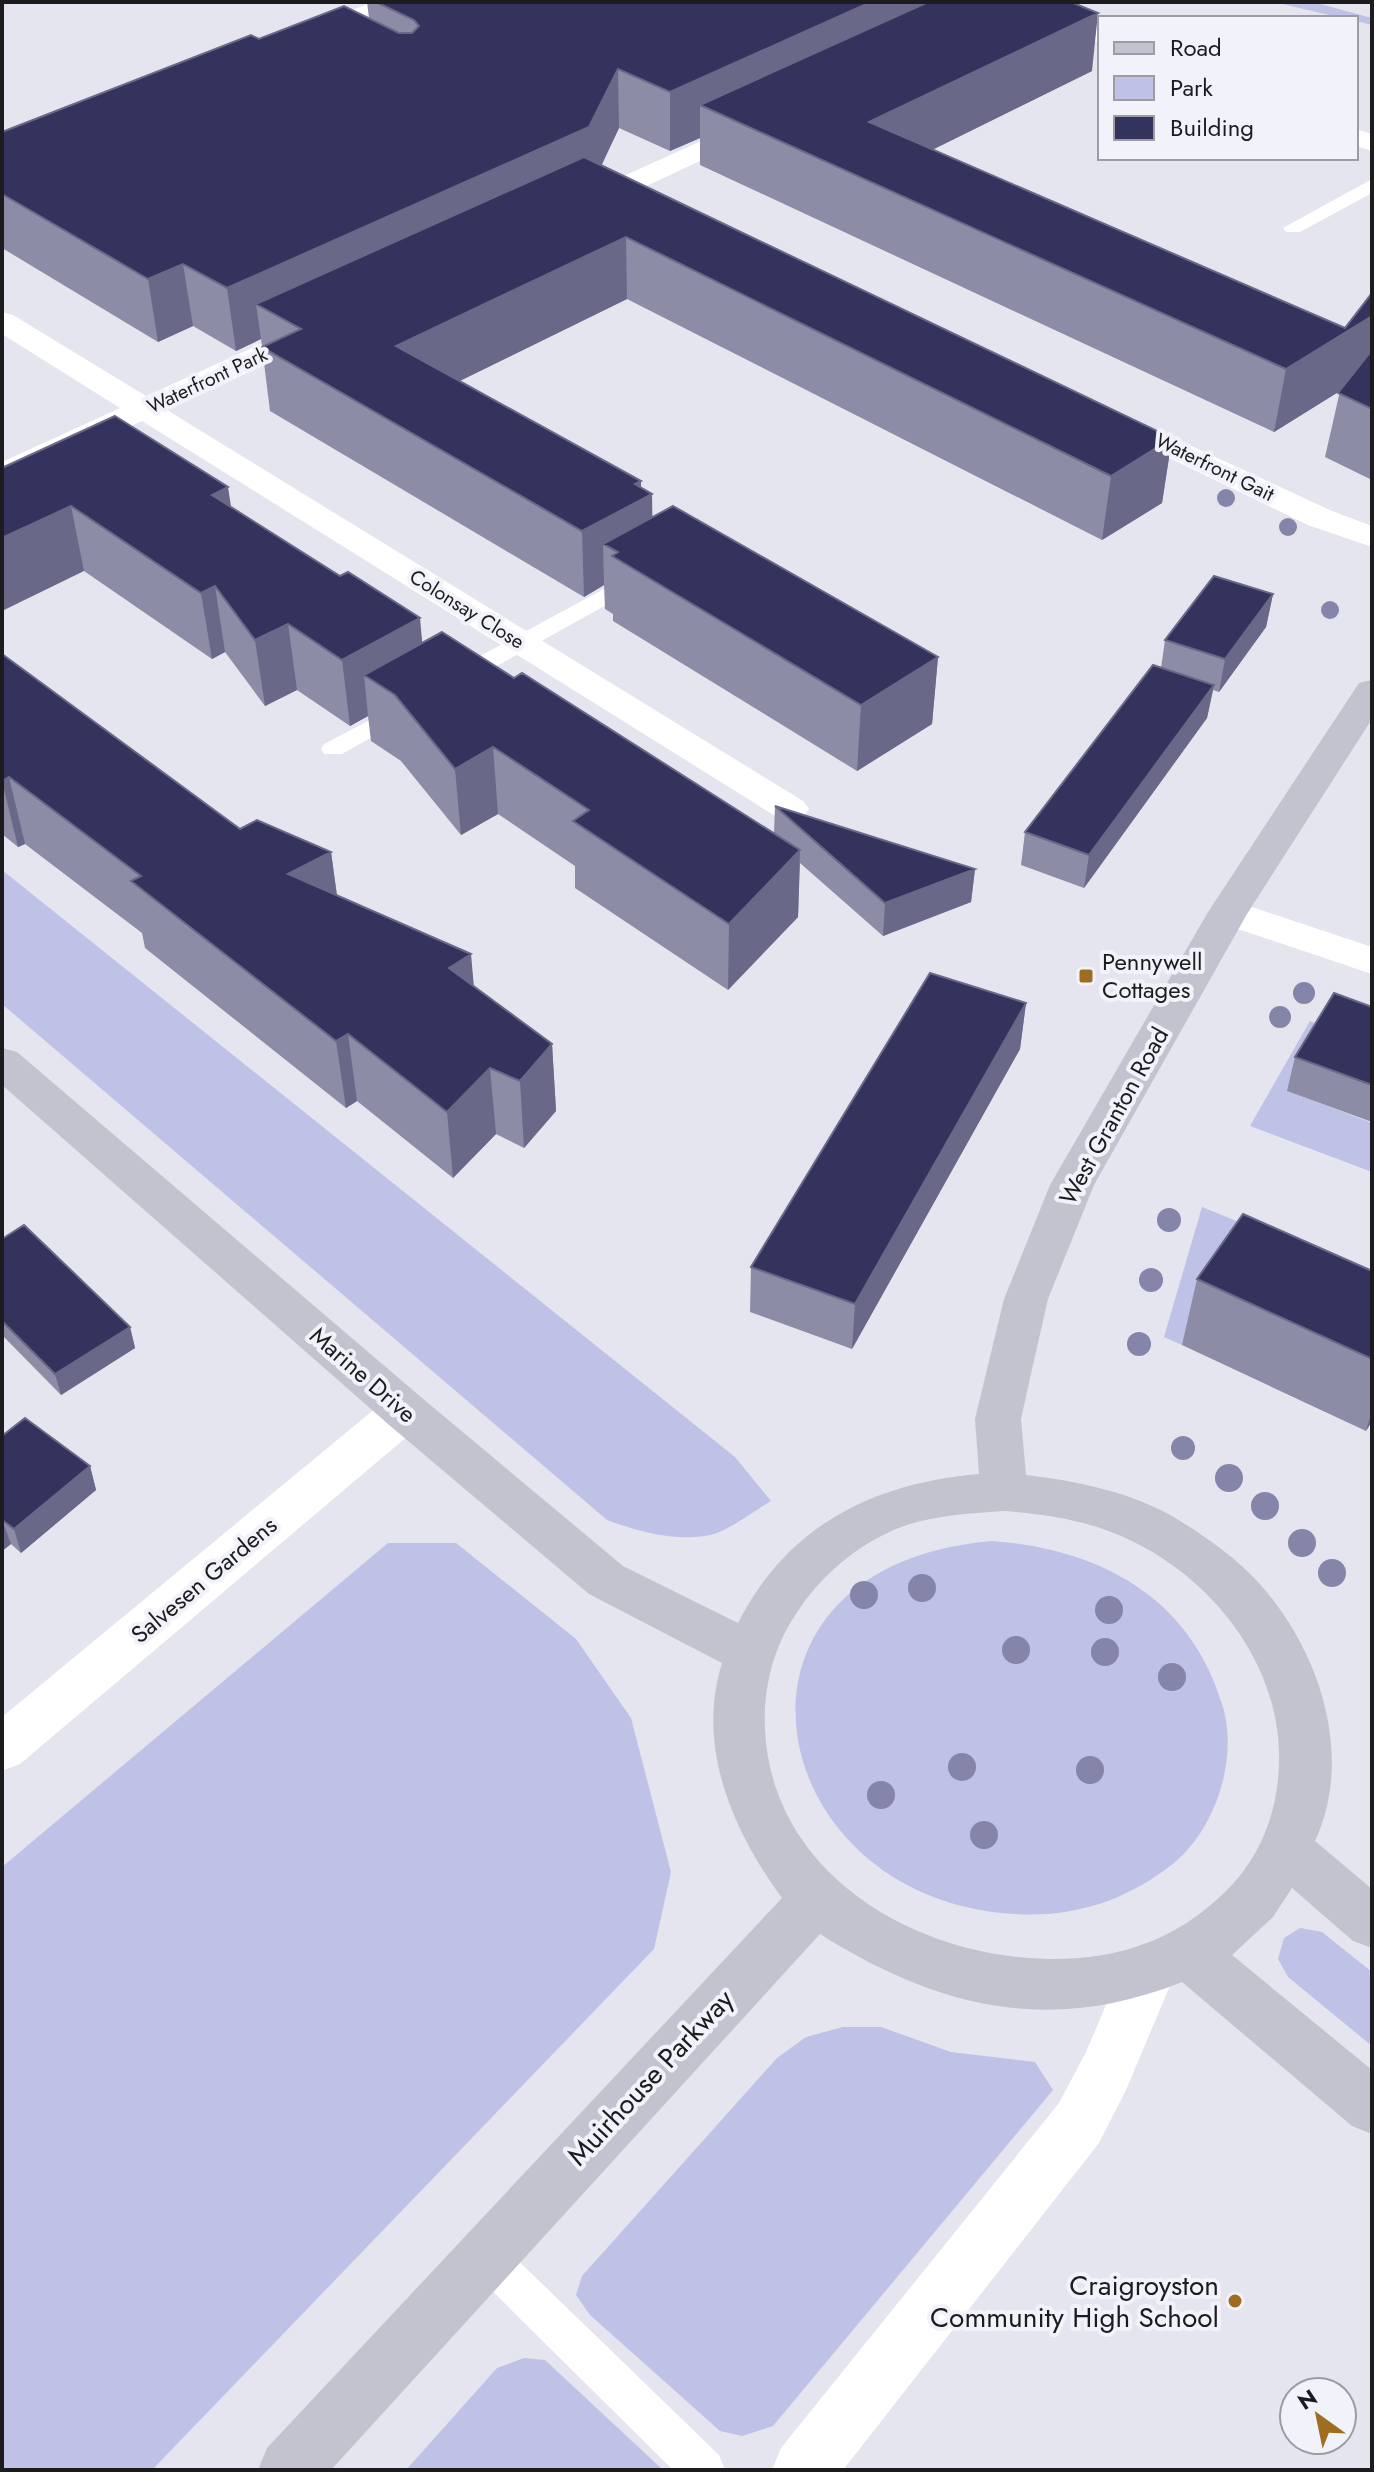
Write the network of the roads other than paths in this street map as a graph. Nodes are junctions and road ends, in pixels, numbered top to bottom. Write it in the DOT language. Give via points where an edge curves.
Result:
graph roads {
  1 [pos="394,2"];
  2 [pos="1020,2"];
  3 [pos="992,16"];
  4 [pos="1098,34"];
  5 [pos="313,35"];
  6 [pos="283,47"];
  7 [pos="341,50"];
  8 [pos="780,113"];
  9 [pos="629,183"];
  10 [pos="1372,185"];
  11 [pos="657,197"];
  12 [pos="558,216"];
  13 [pos="1293,228"];
  14 [pos="345,316"];
  15 [pos="2,321"];
  16 [pos="1084,404"];
  17 [pos="144,409"];
  18 [pos="2,474"];
  19 [pos="1372,537"];
  20 [pos="663,564"];
  21 [pos="520,642"];
  22 [pos="1372,691"];
  23 [pos="333,749"];
  24 [pos="790,809"];
  25 [pos="1228,912"];
  26 [pos="1372,961"];
  27 [pos="2,1062"];
  28 [pos="405,1411"];
  29 [pos="1005,1492"];
  30 [pos="749,1652"];
  31 [pos="2,1748"];
  32 [pos="1288,1851"];
  33 [pos="816,1899"];
  34 [pos="1372,1923"];
  35 [pos="1169,1961"];
  36 [pos="1372,2106"];
  37 [pos="485,2256"];
  38 [pos="289,2470"];
  39 [pos="704,2470"];
  40 [pos="803,2470"];
  1 -- 5 [label="street"];
  2 -- 3 [label="street"];
  2 -- 4 [label="street"];
  5 -- 6 [label="street"];
  5 -- 7 [label="lane"];
  8 -- 9 [label="street"];
  9 -- 11 [label="street"];
  9 -- 12 [label="street"];
  10 -- 13 [label="lane"];
  14 -- 17 [label="street, Waterfront Park"];
  15 -- 17 [label="street, Colonsay Close"];
  16 -- 19 [label="street, Waterfront Gait" via="1320,518"];
  17 -- 18 [label="street, Waterfront Park"];
  17 -- 21 [label="street, Colonsay Close"];
  20 -- 21 [label="lane"];
  21 -- 23 [label="lane"];
  21 -- 24 [label="street, Colonsay Close"];
  22 -- 25 [label="street, West Granton Road"];
  25 -- 26 [label="street"];
  25 -- 29 [label="street, West Granton Road" via="1072,1185 1026,1299 998,1419"];
  27 -- 28 [label="street, Marine Drive"];
  28 -- 30 [label="street, Marine Drive" via="606,1580"];
  28 -- 31 [label="street, Salvesen Gardens"];
  29 -- 30 [label="street" via="914,1503 835,1540 802,1567 775,1600"];
  29 -- 32 [label="street" via="1084,1503 1157,1531 1211,1569 1249,1606 1289,1670 1308,1743 1305,1791"];
  30 -- 33 [label="street" via="739,1700 740,1749 753,1799 779,1848"];
  32 -- 34 [label="street"];
  32 -- 35 [label="street" via="1233,1922"];
  33 -- 35 [label="street" via="896,1950 945,1971 996,1982 1100,1982"];
  33 -- 37 [label="street, Muirhouse Parkway"];
  35 -- 36 [label="street"];
  35 -- 40 [label="street" via="1079,2123"];
  37 -- 38 [label="street, Muirhouse Parkway"];
  37 -- 39 [label="lane"];
}
